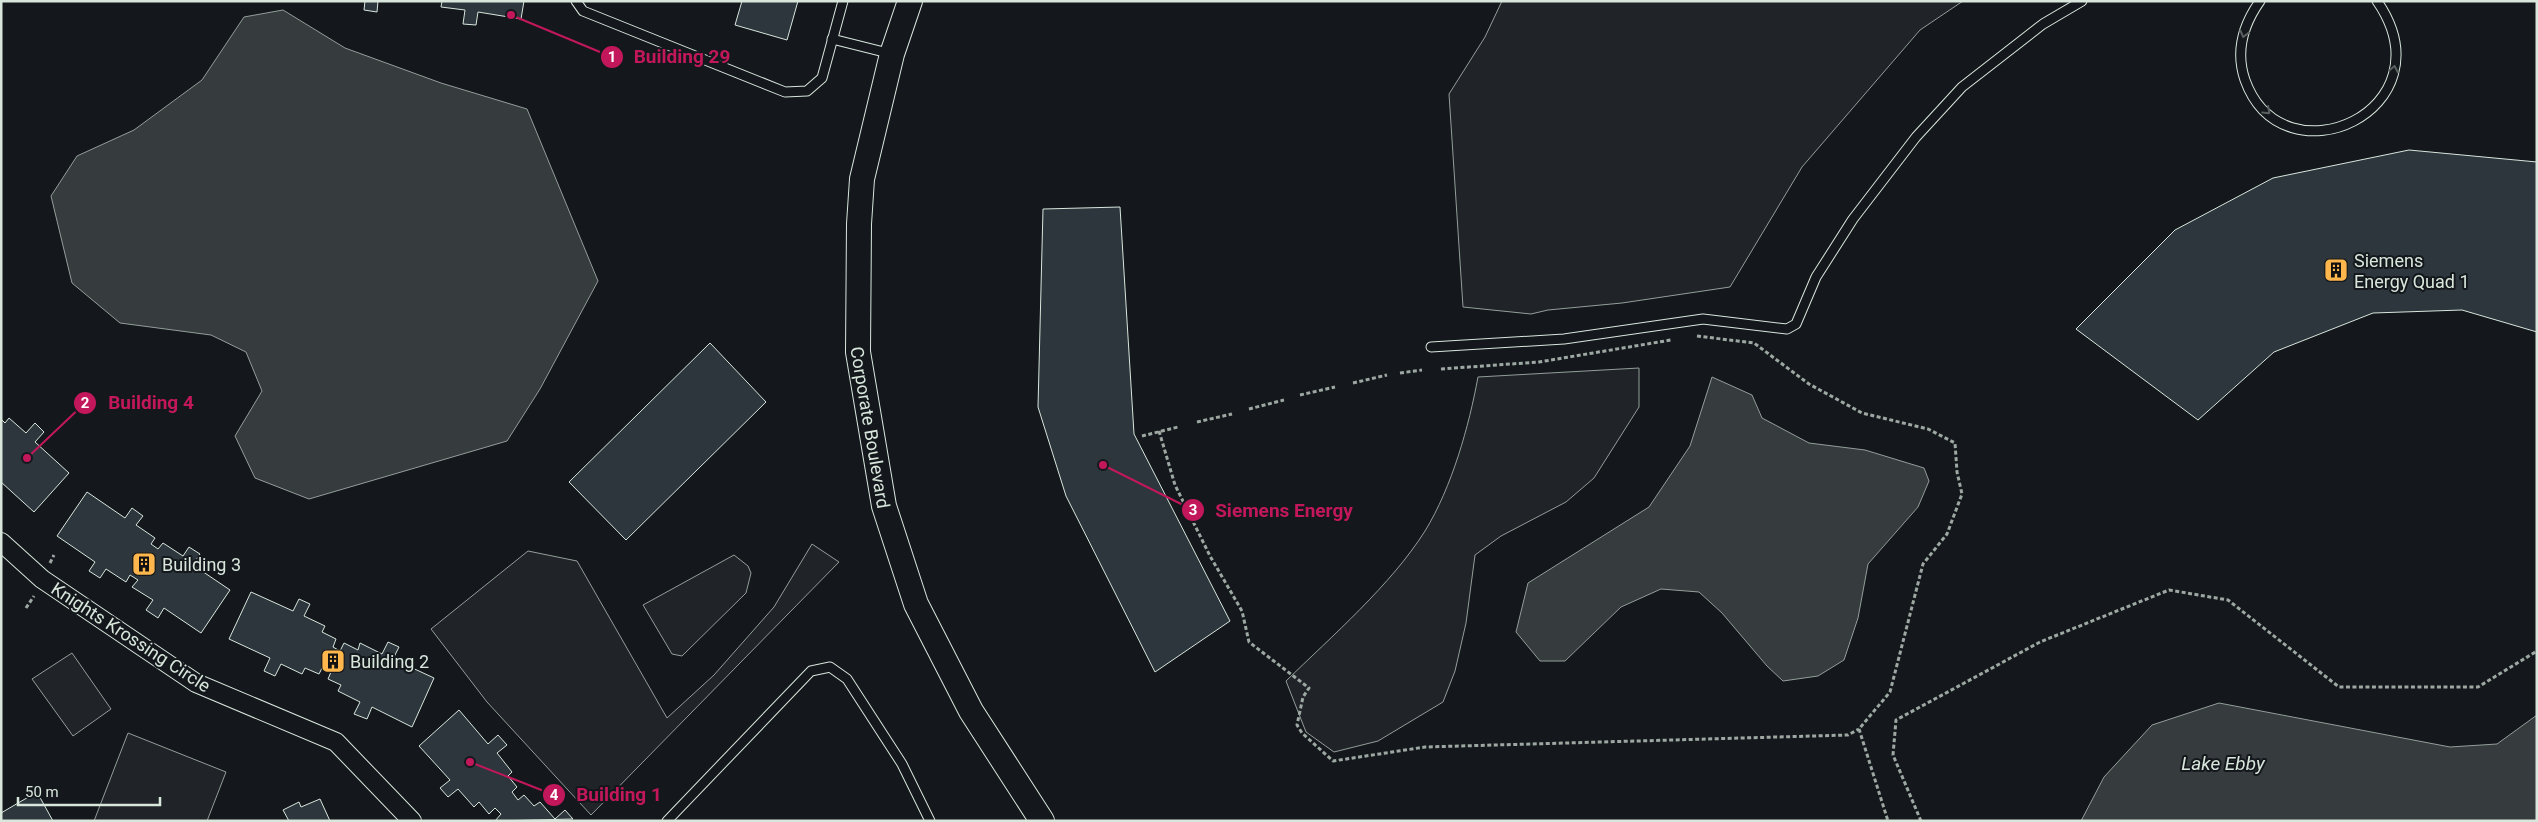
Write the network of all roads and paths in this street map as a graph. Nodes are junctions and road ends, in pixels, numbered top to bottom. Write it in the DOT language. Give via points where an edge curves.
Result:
graph roads {
  1 [pos="576,1"];
  2 [pos="843,1"];
  3 [pos="910,1"];
  4 [pos="2082,1"];
  5 [pos="2260,1"];
  6 [pos="2377,1"];
  7 [pos="832,39"];
  8 [pos="892,54"];
  9 [pos="1689,337"];
  10 [pos="1680,338"];
  11 [pos="1431,347"];
  12 [pos="1441,369"];
  13 [pos="1422,370"];
  14 [pos="1400,372"];
  15 [pos="1387,375"];
  16 [pos="1353,382"];
  17 [pos="1335,387"];
  18 [pos="1300,395"];
  19 [pos="1284,400"];
  20 [pos="1249,409"];
  21 [pos="1232,414"];
  22 [pos="1197,422"];
  23 [pos="1178,427"];
  24 [pos="1159,431"];
  25 [pos="1142,436"];
  26 [pos="1,542"];
  27 [pos="2537,652"];
  28 [pos="1859,729"];
  29 [pos="412,821"];
  30 [pos="667,821"];
  31 [pos="930,821"];
  32 [pos="1042,821"];
  33 [pos="1888,821"];
  34 [pos="1921,821"];
  1 -- 7 [label="lane" via="583,11 785,92 807,91 822,78"];
  2 -- 7 [label="lane"];
  3 -- 8 [label="street, Corporate Boulevard"];
  4 -- 11 [label="lane" via="2043,24 1962,87 1916,137 1853,218 1816,278 1796,324 1787,329 1702,319 1564,340"];
  5 -- 6 [label="lane, one-way" via="2242,34 2240,54 2248,88 2258,104 2274,118 2291,127 2313,131 2337,129 2355,122 2372,110 2384,95 2393,76 2396,55 2393,33"];
  7 -- 8 [label="lane"];
  8 -- 32 [label="street, Corporate Boulevard" via="862,179 858,224 858,352 884,506 920,612 970,711"];
  9 -- 28 [label="path" via="1699,335 1754,343 1809,384 1862,414 1928,429 1955,443 1962,494 1948,534 1923,564 1890,692"];
  10 -- 12 [label="path" via="1539,362"];
  13 -- 14 [label="path"];
  15 -- 16 [label="path"];
  17 -- 18 [label="path"];
  19 -- 20 [label="path"];
  21 -- 22 [label="path"];
  23 -- 24 [label="path"];
  24 -- 25 [label="path"];
  24 -- 28 [label="path" via="1175,485 1242,611 1250,642 1309,688 1303,697 1297,725 1332,761 1424,747 1848,735"];
  26 -- 29 [label="street, Knights Krossing Circle" via="42,579 196,683 336,742"];
  27 -- 34 [label="path" via="2478,687 2339,687 2228,600 2169,590 2040,642 1896,720 1893,754"];
  28 -- 33 [label="path"];
  30 -- 31 [label="lane" via="811,671 830,667 847,679 902,764"];
}
